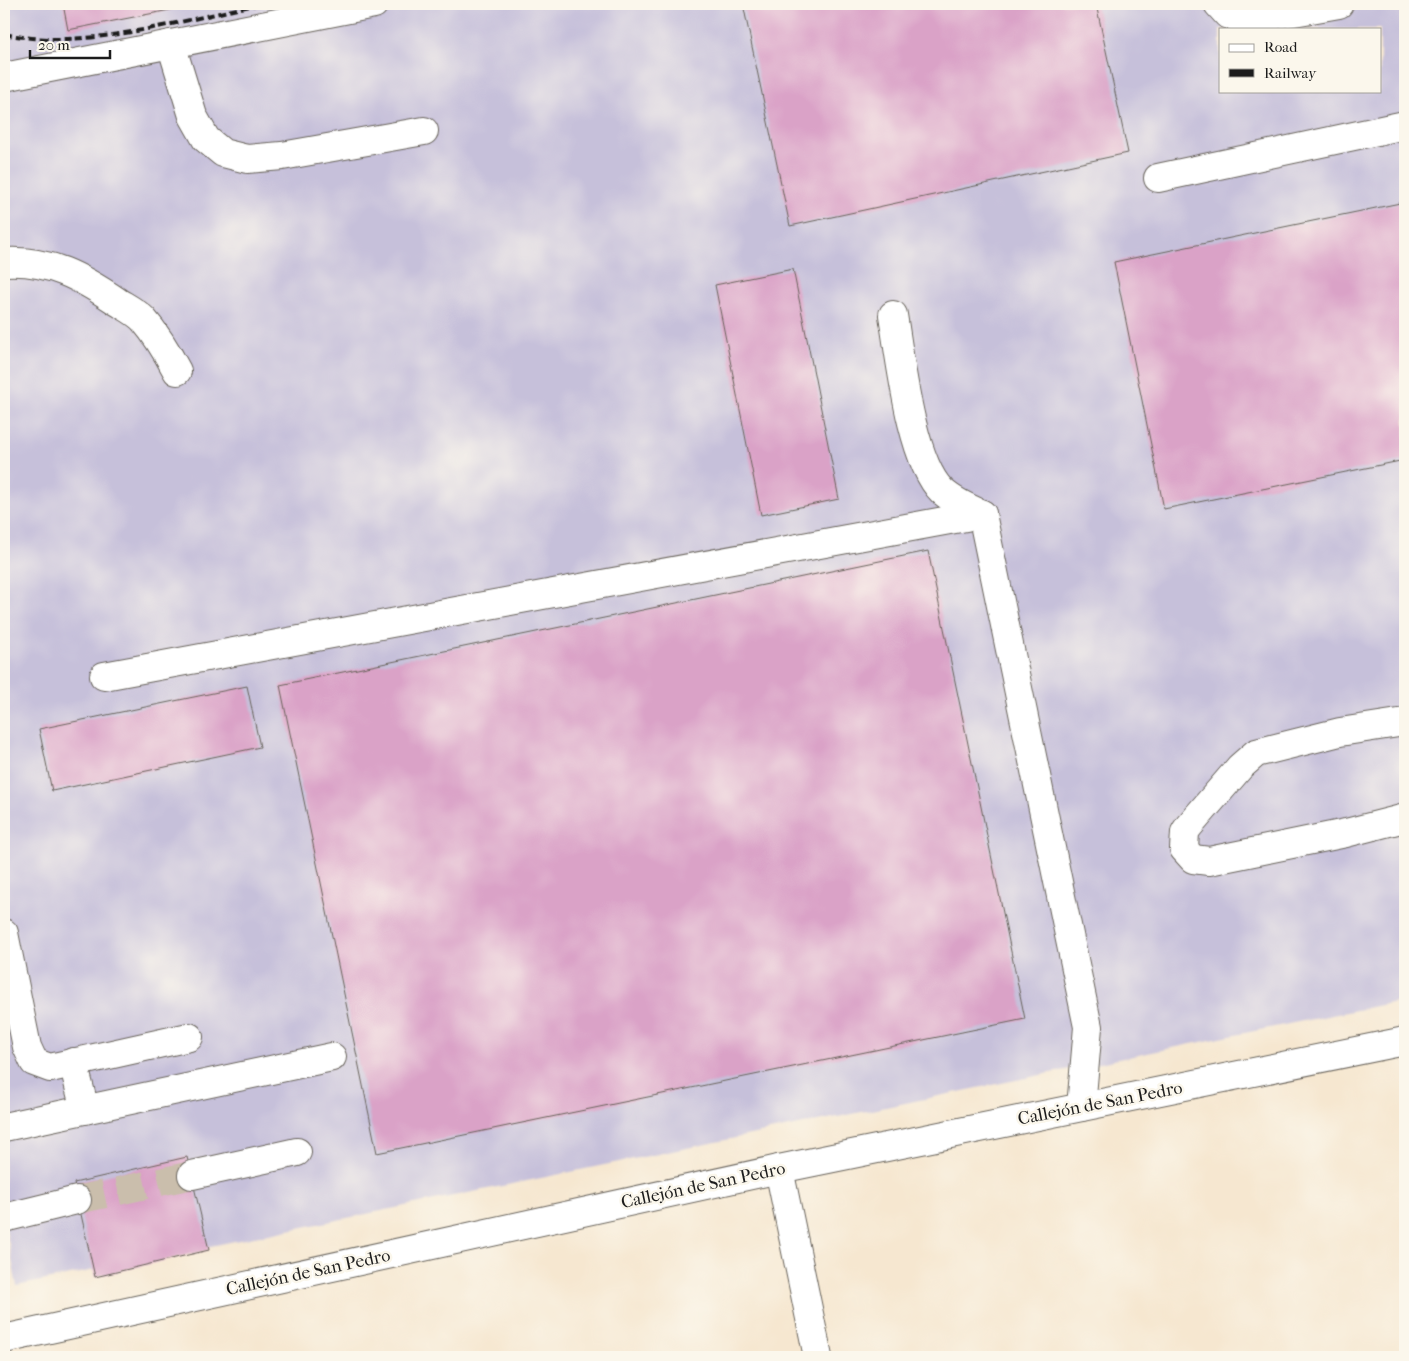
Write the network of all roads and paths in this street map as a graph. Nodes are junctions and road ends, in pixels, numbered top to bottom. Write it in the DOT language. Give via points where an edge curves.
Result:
graph roads {
  1 [pos="374,4"];
  2 [pos="1218,4"];
  3 [pos="1339,4"];
  4 [pos="171,44"];
  5 [pos="4,77"];
  6 [pos="1405,125"];
  7 [pos="424,131"];
  8 [pos="1158,178"];
  9 [pos="4,262"];
  10 [pos="893,315"];
  11 [pos="177,371"];
  12 [pos="982,514"];
  13 [pos="104,676"];
  14 [pos="1405,722"];
  15 [pos="1405,818"];
  16 [pos="4,933"];
  17 [pos="189,1038"];
  18 [pos="1405,1041"];
  19 [pos="332,1058"];
  20 [pos="73,1062"];
  21 [pos="1081,1107"];
  22 [pos="85,1110"];
  23 [pos="4,1127"];
  24 [pos="297,1152"];
  25 [pos="779,1169"];
  26 [pos="192,1175"];
  27 [pos="77,1200"];
  28 [pos="4,1218"];
  29 [pos="4,1339"];
  30 [pos="818,1357"];
  1 -- 4 [label="main road"];
  2 -- 3 [label="main road" via="1228,15 1248,20"];
  4 -- 5 [label="main road"];
  4 -- 7 [label="main road" via="193,116 206,139 223,153 247,159 282,156"];
  6 -- 8 [label="main road"];
  9 -- 11 [label="main road" via="49,266 83,278 142,318 163,344"];
  10 -- 12 [label="main road" via="909,411 926,464 941,490"];
  12 -- 13 [label="main road"];
  12 -- 21 [label="main road" via="1088,1027"];
  14 -- 15 [label="main road" via="1340,732 1256,753 1189,826 1185,832 1184,849 1193,859 1209,861"];
  16 -- 20 [label="main road" via="27,1046 34,1062 50,1068"];
  17 -- 20 [label="main road"];
  18 -- 21 [label="main road, Callejón de San Pedro"];
  19 -- 22 [label="main road"];
  20 -- 22 [label="main road"];
  21 -- 25 [label="main road, Callejón de San Pedro"];
  22 -- 23 [label="main road"];
  24 -- 26 [label="main road"];
  25 -- 29 [label="main road, Callejón de San Pedro"];
  25 -- 30 [label="main road"];
  27 -- 28 [label="main road"];
}
